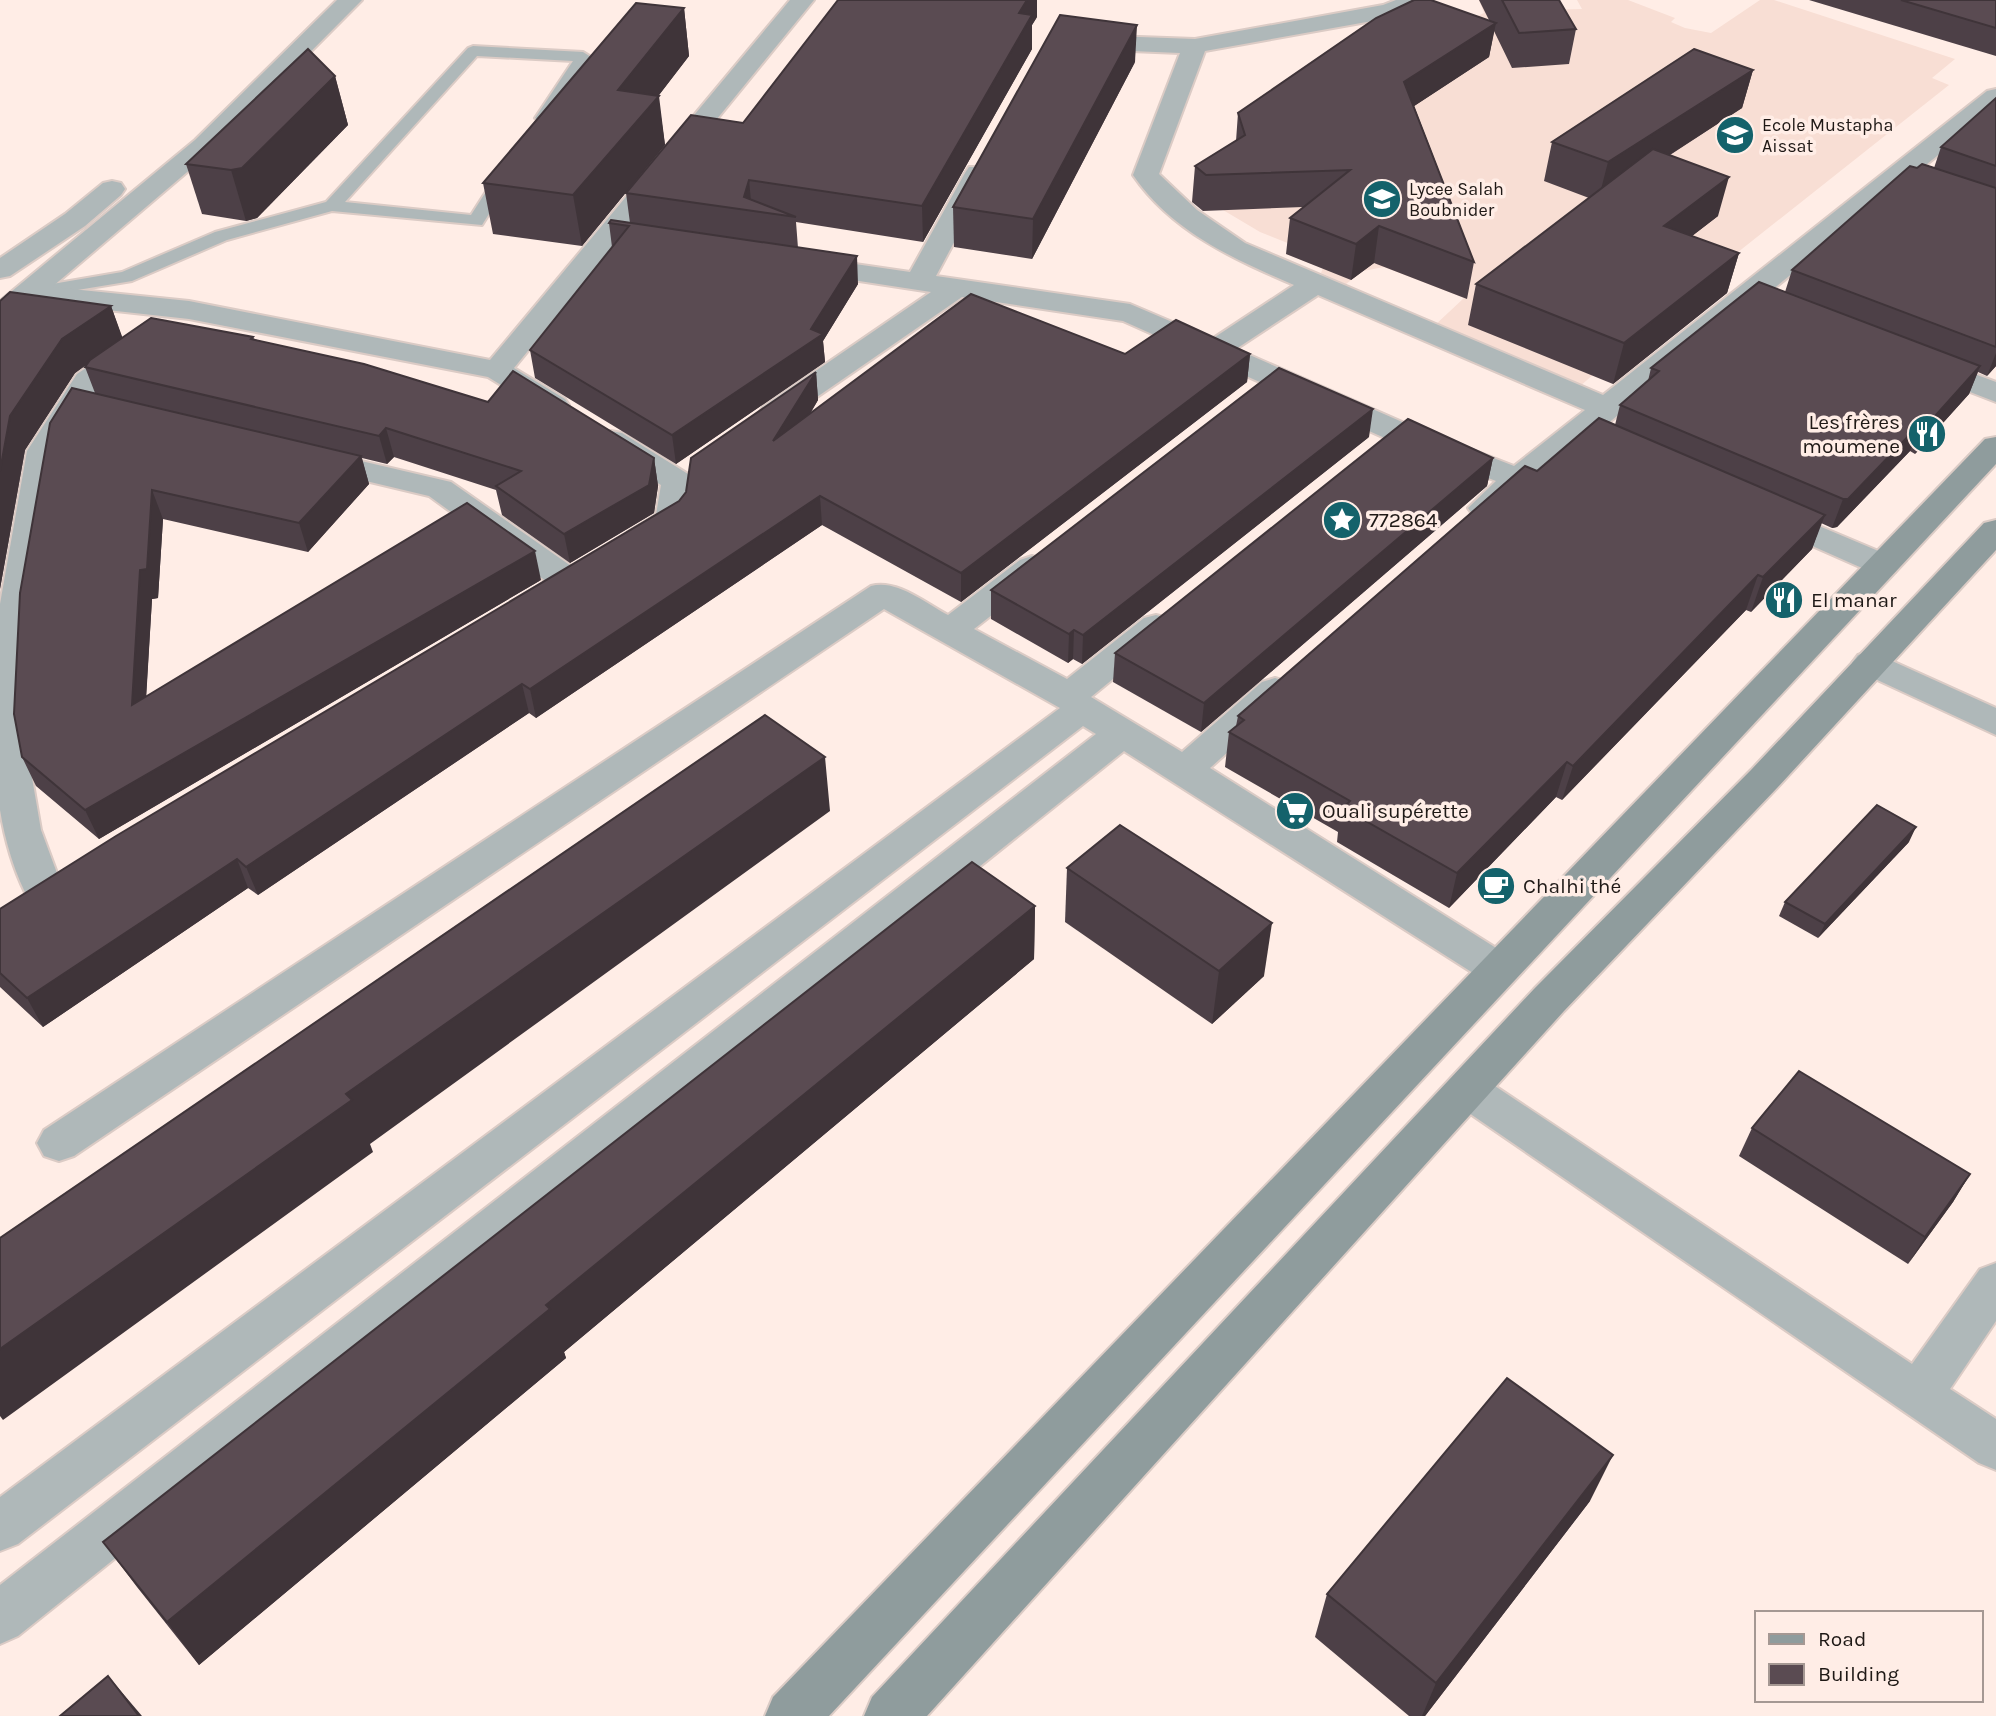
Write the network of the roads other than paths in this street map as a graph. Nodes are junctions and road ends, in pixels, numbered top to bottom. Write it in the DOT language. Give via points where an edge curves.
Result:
graph roads {
  1 [pos="315,0"];
  2 [pos="350,0"];
  3 [pos="802,0"];
  4 [pos="1416,0"];
  5 [pos="1063,42"];
  6 [pos="1195,46"];
  7 [pos="1996,96"];
  8 [pos="207,107"];
  9 [pos="530,139"];
  10 [pos="991,149"];
  11 [pos="514,162"];
  12 [pos="136,169"];
  13 [pos="332,206"];
  14 [pos="607,236"];
  15 [pos="648,242"];
  16 [pos="783,262"];
  17 [pos="0,270"];
  18 [pos="918,282"];
  19 [pos="1316,283"];
  20 [pos="957,287"];
  21 [pos="29,293"];
  22 [pos="189,310"];
  23 [pos="0,316"];
  24 [pos="1215,350"];
  25 [pos="1896,354"];
  26 [pos="497,370"];
  27 [pos="1277,377"];
  28 [pos="1996,393"];
  29 [pos="1244,402"];
  30 [pos="1607,408"];
  31 [pos="755,426"];
  32 [pos="1398,432"];
  33 [pos="1996,446"];
  34 [pos="291,454"];
  35 [pos="1366,458"];
  36 [pos="1518,479"];
  37 [pos="1742,504"];
  38 [pos="1466,524"];
  39 [pos="1996,530"];
  40 [pos="1059,547"];
  41 [pos="1882,565"];
  42 [pos="592,568"];
  43 [pos="534,603"];
  44 [pos="1175,611"];
  45 [pos="950,631"];
  46 [pos="1870,663"];
  47 [pos="1300,668"];
  48 [pos="1075,703"];
  49 [pos="1996,723"];
  50 [pos="1122,733"];
  51 [pos="1185,769"];
  52 [pos="78,873"];
  53 [pos="1498,969"];
  54 [pos="1468,1090"];
  55 [pos="59,1143"];
  56 [pos="1996,1283"];
  57 [pos="1918,1395"];
  58 [pos="1996,1447"];
  59 [pos="0,1527"];
  60 [pos="0,1618"];
  61 [pos="792,1716"];
  62 [pos="891,1716"];
  1 -- 8 [label="street" via="299,26"];
  2 -- 21 [label="street" via="204,145"];
  3 -- 14 [label="street"];
  4 -- 6 [label="street" via="1389,11"];
  5 -- 6 [label="street"];
  6 -- 19 [label="street" via="1146,175 1163,197 1207,231"];
  7 -- 30 [label="street" via="1912,178 1759,301"];
  9 -- 13 [label="lane" via="583,57 473,51"];
  10 -- 18 [label="street"];
  11 -- 13 [label="lane" via="476,221"];
  12 -- 17 [label="street" via="75,220"];
  13 -- 21 [label="lane" via="221,236 126,277"];
  14 -- 15 [label="street"];
  14 -- 26 [label="street"];
  16 -- 18 [label="street"];
  18 -- 20 [label="street"];
  19 -- 24 [label="street"];
  19 -- 30 [label="street"];
  20 -- 24 [label="street" via="1130,313"];
  20 -- 31 [label="street"];
  21 -- 22 [label="street"];
  21 -- 23 [label="street"];
  22 -- 26 [label="street"];
  22 -- 52 [label="street" via="88,380 88,405 43,452 14,622 8,743 33,899"];
  24 -- 27 [label="street"];
  25 -- 28 [label="street"];
  26 -- 42 [label="street" via="581,422 688,473 671,520"];
  27 -- 29 [label="street"];
  27 -- 32 [label="street"];
  30 -- 36 [label="street" via="1590,437"];
  32 -- 35 [label="street"];
  32 -- 36 [label="street"];
  33 -- 41 [label="main road"];
  34 -- 42 [label="street" via="440,489"];
  36 -- 38 [label="street"];
  37 -- 41 [label="street"];
  39 -- 46 [label="main road"];
  40 -- 45 [label="street"];
  41 -- 53 [label="main road"];
  42 -- 43 [label="street"];
  44 -- 48 [label="street"];
  45 -- 48 [label="street"];
  45 -- 55 [label="street" via="883,594"];
  46 -- 49 [label="street"];
  46 -- 54 [label="main road"];
  47 -- 51 [label="street"];
  48 -- 50 [label="street"];
  48 -- 59 [label="street"];
  50 -- 51 [label="street"];
  50 -- 60 [label="street"];
  51 -- 53 [label="street"];
  53 -- 61 [label="main road"];
  54 -- 57 [label="street"];
  54 -- 62 [label="main road"];
  56 -- 57 [label="street"];
  57 -- 58 [label="street"];
}
